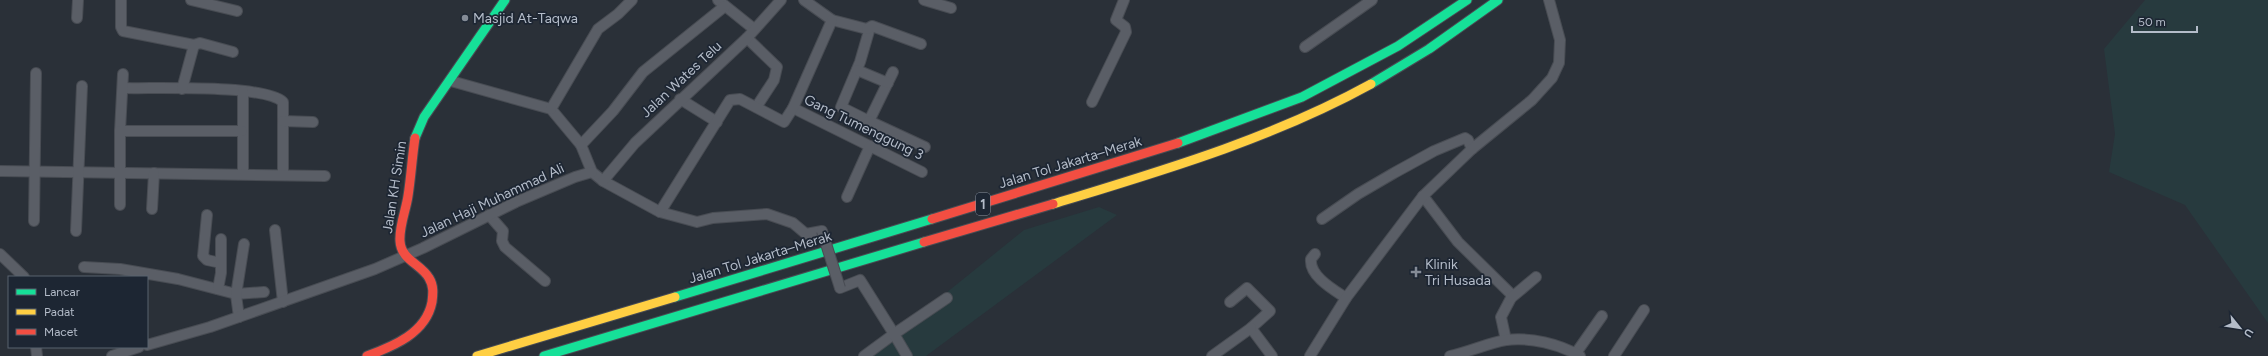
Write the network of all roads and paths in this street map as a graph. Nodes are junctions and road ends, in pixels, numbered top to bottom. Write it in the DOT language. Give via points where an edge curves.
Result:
graph roads {
  1 [pos="78,0"];
  2 [pos="121,0"];
  3 [pos="191,0"];
  4 [pos="505,0"];
  5 [pos="632,0"];
  6 [pos="780,0"];
  7 [pos="804,0"];
  8 [pos="924,0"];
  9 [pos="1124,0"];
  10 [pos="1372,0"];
  11 [pos="1467,0"];
  12 [pos="1498,0"];
  13 [pos="1549,0"];
  14 [pos="721,3"];
  15 [pos="950,8"];
  16 [pos="237,10"];
  17 [pos="77,18"];
  18 [pos="832,20"];
  19 [pos="754,29"];
  20 [pos="867,29"];
  21 [pos="747,38"];
  22 [pos="921,44"];
  23 [pos="194,45"];
  24 [pos="1305,48"];
  25 [pos="233,52"];
  26 [pos="857,70"];
  27 [pos="893,72"];
  28 [pos="36,73"];
  29 [pos="123,74"];
  30 [pos="451,81"];
  31 [pos="888,83"];
  32 [pos="82,86"];
  33 [pos="123,88"];
  34 [pos="182,89"];
  35 [pos="243,91"];
  36 [pos="680,99"];
  37 [pos="1092,102"];
  38 [pos="757,106"];
  39 [pos="793,108"];
  40 [pos="551,109"];
  41 [pos="283,121"];
  42 [pos="869,121"];
  43 [pos="313,122"];
  44 [pos="716,122"];
  45 [pos="120,131"];
  46 [pos="242,131"];
  47 [pos="581,145"];
  48 [pos="870,146"];
  49 [pos="925,146"];
  50 [pos="1472,149"];
  51 [pos="0,171"];
  52 [pos="36,172"];
  53 [pos="77,172"];
  54 [pos="592,172"];
  55 [pos="922,172"];
  56 [pos="120,173"];
  57 [pos="154,173"];
  58 [pos="243,174"];
  59 [pos="283,174"];
  60 [pos="325,176"];
  61 [pos="602,181"];
  62 [pos="1423,196"];
  63 [pos="847,197"];
  64 [pos="120,205"];
  65 [pos="152,209"];
  66 [pos="660,212"];
  67 [pos="208,215"];
  68 [pos="489,215"];
  69 [pos="1322,219"];
  70 [pos="34,220"];
  71 [pos="275,230"];
  72 [pos="76,231"];
  73 [pos="221,239"];
  74 [pos="244,244"];
  75 [pos="0,254"];
  76 [pos="1315,254"];
  77 [pos="404,256"];
  78 [pos="221,263"];
  79 [pos="84,267"];
  80 [pos="120,273"];
  81 [pos="23,276"];
  82 [pos="1536,276"];
  83 [pos="545,281"];
  84 [pos="218,289"];
  85 [pos="264,292"];
  86 [pos="236,294"];
  87 [pos="947,298"];
  88 [pos="1346,298"];
  89 [pos="1511,298"];
  90 [pos="283,302"];
  91 [pos="1230,302"];
  92 [pos="1644,310"];
  93 [pos="1602,316"];
  94 [pos="239,317"];
  95 [pos="1251,328"];
  96 [pos="894,334"];
  97 [pos="1506,340"];
  98 [pos="148,344"];
  99 [pos="136,348"];
  100 [pos="1475,353"];
  101 [pos="1563,353"];
  102 [pos="1578,355"];
  103 [pos="111,356"];
  104 [pos="367,356"];
  105 [pos="477,356"];
  106 [pos="544,356"];
  107 [pos="864,356"];
  108 [pos="907,356"];
  109 [pos="1212,356"];
  110 [pos="1272,356"];
  111 [pos="1310,356"];
  112 [pos="1450,356"];
  113 [pos="1614,356"];
  1 -- 17 [label="street"];
  2 -- 23 [label="street" via="123,32"];
  3 -- 16 [label="street"];
  4 -- 30 [label="main road, Jalan KH Simin" via="473,44"];
  5 -- 40 [label="street" via="598,29"];
  6 -- 19 [label="street, Jalan Wates Telu"];
  7 -- 18 [label="street"];
  8 -- 15 [label="street"];
  9 -- 37 [label="street" via="1116,20 1125,27 1126,32"];
  10 -- 24 [label="street"];
  11 -- 105 [label="main road, Jalan Tol Jakarta–Merak / 1" via="1398,46 1302,97 1201,136"];
  12 -- 106 [label="main road, 1" via="1450,37 1395,71 1307,116 1232,146 1082,195"];
  13 -- 50 [label="street" via="1560,40 1556,71 1545,88"];
  14 -- 19 [label="street"];
  14 -- 47 [label="street" via="643,72 613,111"];
  18 -- 20 [label="street"];
  18 -- 39 [label="street, Gang Tumenggung 3"];
  19 -- 21 [label="street, Jalan Wates Telu"];
  20 -- 22 [label="street" via="872,26"];
  20 -- 26 [label="street, Gang Tumenggung 3" via="869,33"];
  21 -- 36 [label="street, Jalan Wates Telu"];
  21 -- 38 [label="street" via="777,67 774,80"];
  23 -- 25 [label="street" via="200,43"];
  23 -- 34 [label="street"];
  26 -- 31 [label="street"];
  26 -- 42 [label="street, Gang Tumenggung 3" via="841,107"];
  27 -- 31 [label="street, Gang Tumenggung 3"];
  28 -- 52 [label="street"];
  29 -- 33 [label="street"];
  30 -- 40 [label="street"];
  30 -- 77 [label="main road, Jalan KH Simin" via="431,107 417,132 400,240 400,250"];
  31 -- 42 [label="street, Gang Tumenggung 3"];
  32 -- 53 [label="street"];
  33 -- 34 [label="street"];
  33 -- 45 [label="street"];
  34 -- 35 [label="street"];
  35 -- 41 [label="street" via="280,99 283,102"];
  35 -- 46 [label="street"];
  36 -- 44 [label="street"];
  36 -- 61 [label="street, Jalan Wates Telu" via="635,143"];
  38 -- 39 [label="street" via="782,122"];
  38 -- 44 [label="street" via="740,99 730,100"];
  39 -- 48 [label="street, Gang Tumenggung 3"];
  40 -- 47 [label="street"];
  41 -- 43 [label="street"];
  41 -- 59 [label="street"];
  42 -- 49 [label="street, Gang Tumenggung 3"];
  44 -- 66 [label="street"];
  45 -- 46 [label="street"];
  45 -- 56 [label="street"];
  46 -- 58 [label="street"];
  47 -- 54 [label="street"];
  48 -- 55 [label="street, Gang Tumenggung 3"];
  48 -- 63 [label="street"];
  50 -- 62 [label="street"];
  50 -- 69 [label="street" via="1465,138 1434,151 1358,194"];
  51 -- 52 [label="street"];
  52 -- 53 [label="street"];
  52 -- 70 [label="street"];
  53 -- 56 [label="street"];
  53 -- 72 [label="street"];
  54 -- 61 [label="street"];
  54 -- 68 [label="street, Jalan Haji Muhammad Ali" via="555,185"];
  56 -- 57 [label="street"];
  56 -- 64 [label="street"];
  57 -- 58 [label="street"];
  57 -- 65 [label="street"];
  58 -- 59 [label="street"];
  59 -- 60 [label="street"];
  61 -- 66 [label="street"];
  62 -- 88 [label="street"];
  62 -- 89 [label="street" via="1458,242 1511,294"];
  66 -- 96 [label="street, bridge" via="697,222 713,218 767,214 793,223 806,234 822,231 840,288 860,280"];
  67 -- 78 [label="street" via="203,256 207,260"];
  68 -- 77 [label="street, Jalan Haji Muhammad Ali"];
  68 -- 83 [label="street" via="503,231 502,241 505,247"];
  71 -- 90 [label="street"];
  73 -- 78 [label="street"];
  74 -- 86 [label="street"];
  75 -- 81 [label="street"];
  76 -- 88 [label="street" via="1311,259 1313,269 1322,280"];
  77 -- 90 [label="street, Jalan Haji Muhammad Ali" via="334,285"];
  77 -- 104 [label="main road" via="424,270 432,280 434,294 429,310 420,327 411,335 389,348"];
  78 -- 84 [label="street"];
  79 -- 80 [label="street"];
  80 -- 84 [label="street" via="178,279"];
  82 -- 89 [label="street"];
  84 -- 86 [label="street"];
  85 -- 86 [label="street"];
  86 -- 94 [label="street"];
  87 -- 96 [label="street"];
  88 -- 111 [label="street"];
  89 -- 97 [label="street" via="1500,317"];
  90 -- 94 [label="street, Jalan Haji Muhammad Ali"];
  91 -- 95 [label="street" via="1247,288 1270,311"];
  92 -- 113 [label="street"];
  93 -- 102 [label="street"];
  94 -- 98 [label="street, Jalan Haji Muhammad Ali"];
  95 -- 109 [label="street"];
  95 -- 110 [label="street"];
  96 -- 107 [label="street"];
  96 -- 108 [label="street"];
  97 -- 100 [label="street"];
  97 -- 101 [label="street" via="1531,340"];
  99 -- 103 [label="street"];
  100 -- 112 [label="street"];
  101 -- 102 [label="street"];
}
